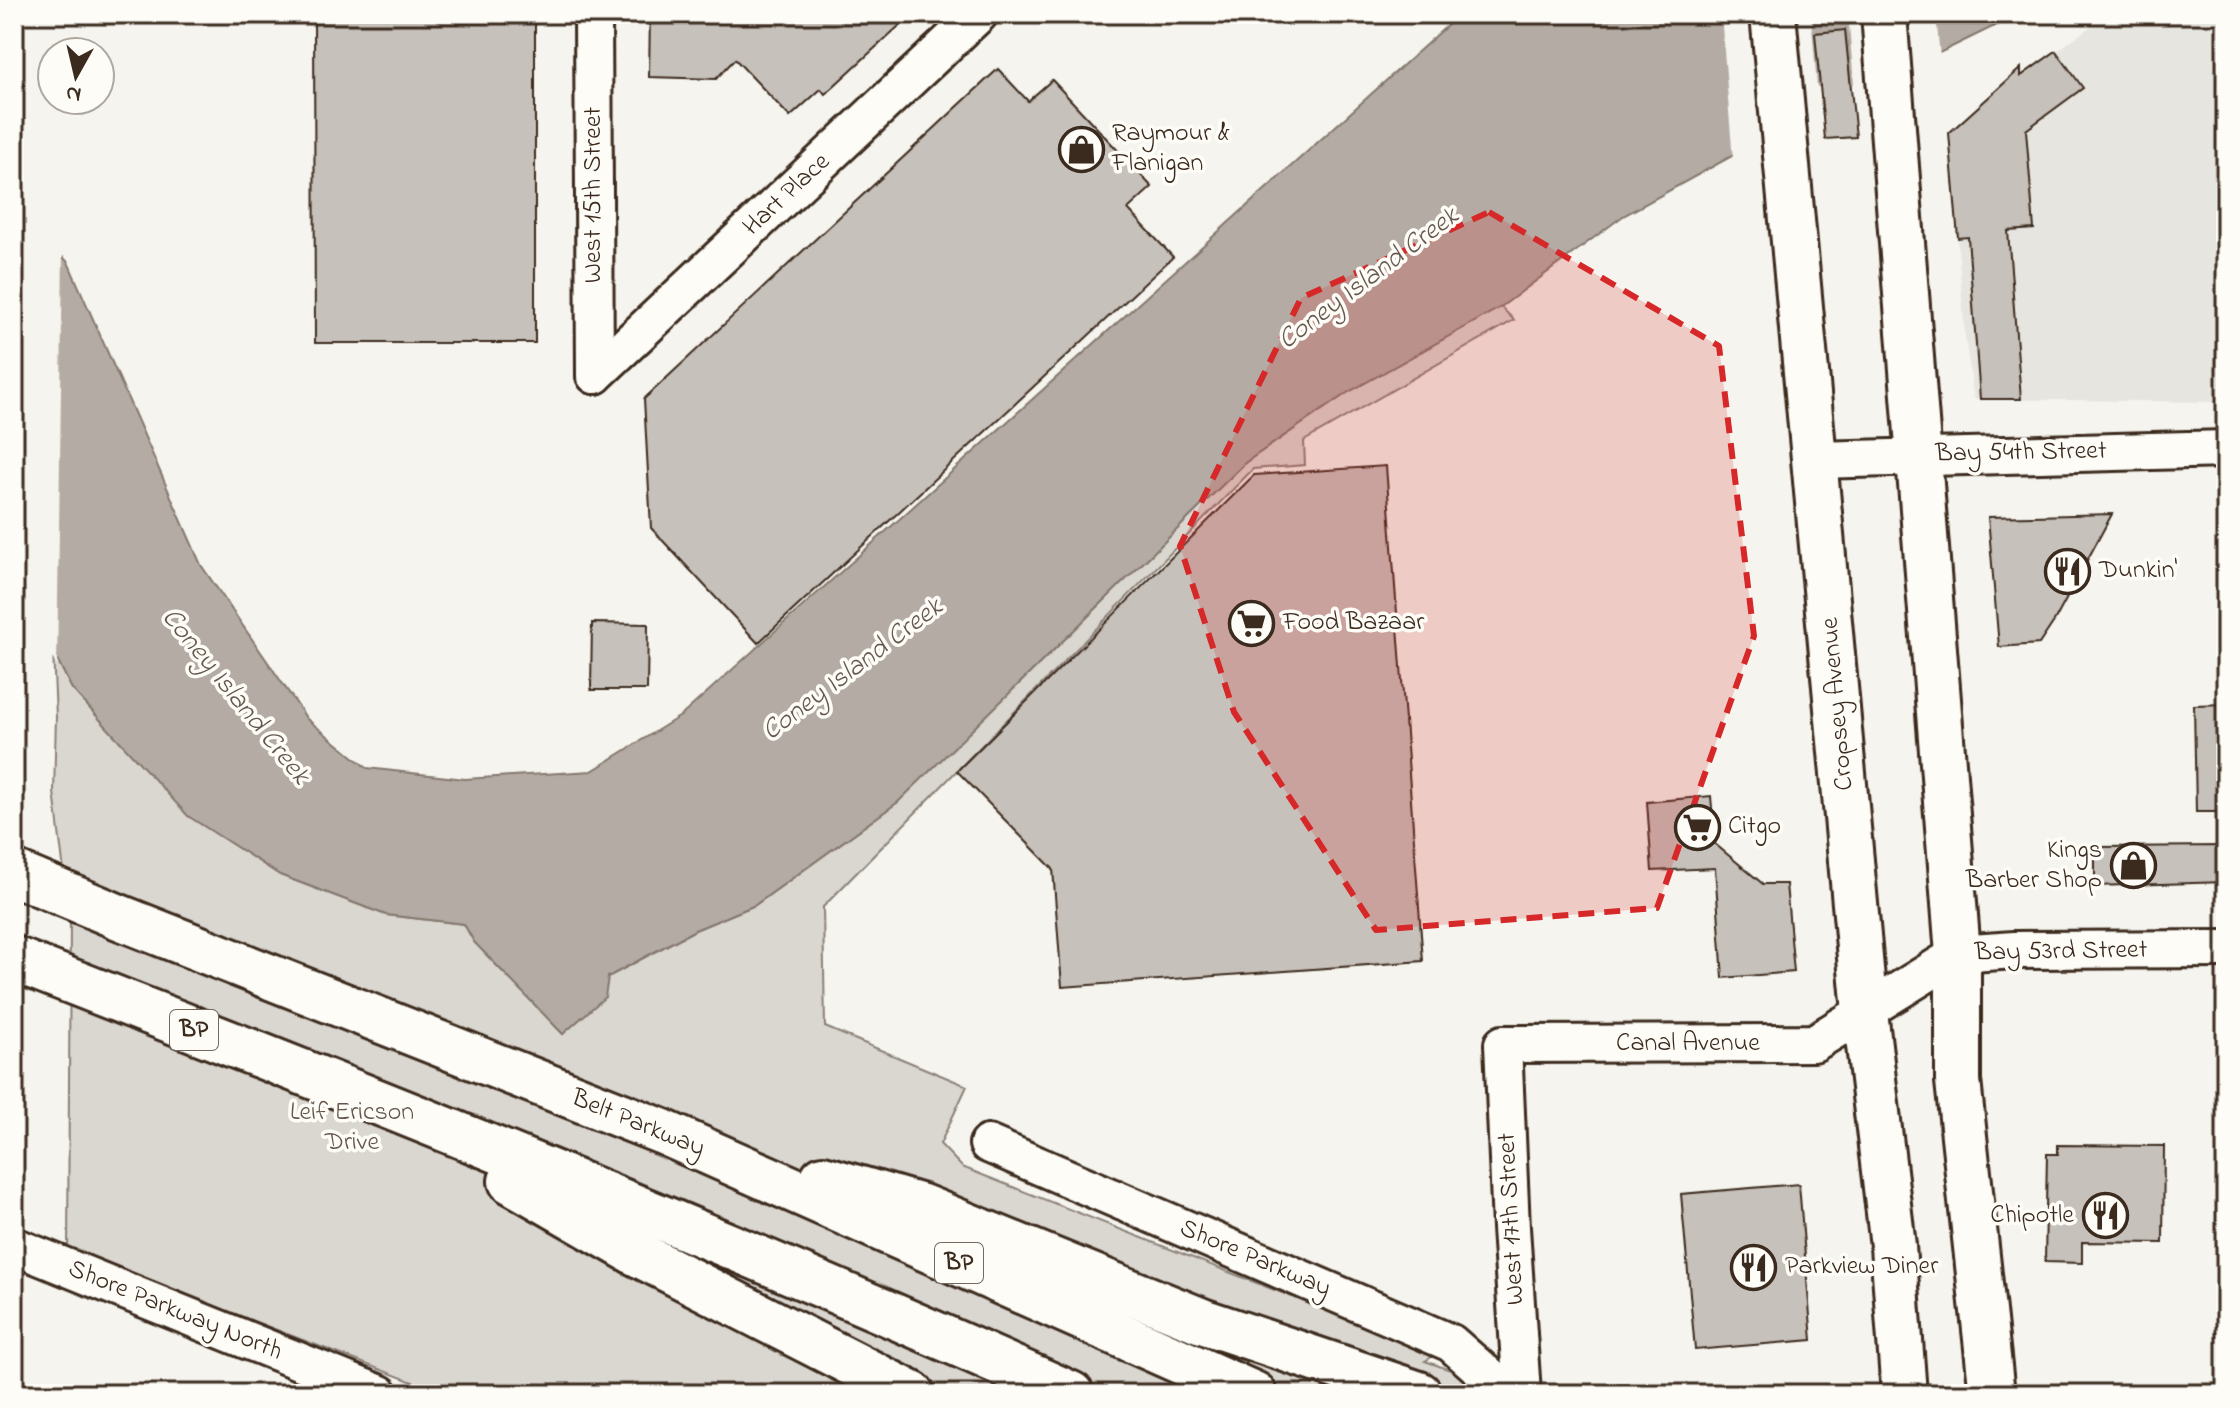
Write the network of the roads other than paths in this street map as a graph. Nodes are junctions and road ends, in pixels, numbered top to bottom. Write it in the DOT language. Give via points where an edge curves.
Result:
graph roads {
  1 [pos="593,14"];
  2 [pos="979,14"];
  3 [pos="1773,14"];
  4 [pos="1884,14"];
  5 [pos="595,375"];
  6 [pos="2226,449"];
  7 [pos="1918,455"];
  8 [pos="1815,460"];
  9 [pos="14,873"];
  10 [pos="2226,949"];
  11 [pos="1958,954"];
  12 [pos="14,959"];
  13 [pos="1865,1012"];
  14 [pos="1503,1044"];
  15 [pos="375,1101"];
  16 [pos="663,1132"];
  17 [pos="988,1144"];
  18 [pos="14,1246"];
  19 [pos="380,1394"];
  20 [pos="912,1394"];
  21 [pos="1071,1394"];
  22 [pos="1254,1394"];
  23 [pos="1419,1394"];
  24 [pos="1509,1394"];
  25 [pos="1522,1394"];
  26 [pos="1904,1394"];
  27 [pos="1992,1394"];
  1 -- 5 [label="street, West 15th Street"];
  2 -- 5 [label="street, Hart Place"];
  3 -- 8 [label="main road, Cropsey Avenue"];
  4 -- 7 [label="main road"];
  6 -- 7 [label="street, Bay 54th Street"];
  7 -- 8 [label="street, Bay 54th Street"];
  7 -- 11 [label="main road"];
  8 -- 13 [label="main road, Cropsey Avenue"];
  9 -- 16 [label="main road, Belt Parkway / BP"];
  10 -- 11 [label="street, Bay 53rd Street"];
  11 -- 13 [label="street, Bay 53rd Street"];
  11 -- 27 [label="main road" via="1958,1081"];
  12 -- 15 [label="main road, BP"];
  13 -- 14 [label="street, Canal Avenue" via="1814,1043"];
  13 -- 26 [label="main road, Cropsey Avenue" via="1893,1246"];
  14 -- 25 [label="street, West 17th Street"];
  15 -- 20 [label="main road" via="636,1253"];
  15 -- 21 [label="main road, BP"];
  16 -- 22 [label="main road, Belt Parkway / BP"];
  16 -- 23 [label="main road" via="922,1207 1202,1321"];
  17 -- 24 [label="street, Shore Parkway" via="1451,1343"];
  18 -- 19 [label="street, Shore Parkway North"];
}
